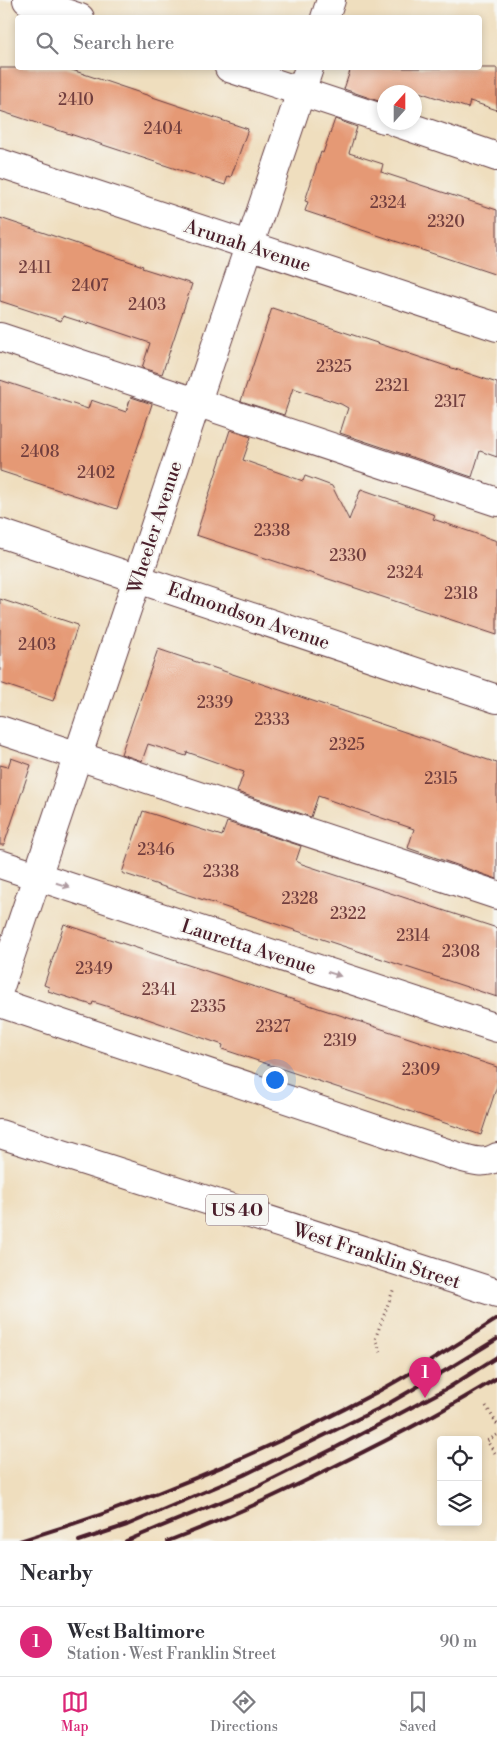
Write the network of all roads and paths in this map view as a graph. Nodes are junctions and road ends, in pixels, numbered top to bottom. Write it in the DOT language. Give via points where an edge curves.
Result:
graph roads {
  1 [pos="27,0"];
  2 [pos="331,0"];
  3 [pos="71,15"];
  4 [pos="326,15"];
  5 [pos="243,70"];
  6 [pos="305,79"];
  7 [pos="377,115"];
  8 [pos="419,130"];
  9 [pos="497,156"];
  10 [pos="0,163"];
  11 [pos="249,245"];
  12 [pos="497,327"];
  13 [pos="0,337"];
  14 [pos="196,402"];
  15 [pos="497,502"];
  16 [pos="0,533"];
  17 [pos="138,578"];
  18 [pos="497,699"];
  19 [pos="0,730"];
  20 [pos="78,756"];
  21 [pos="0,864"];
  22 [pos="37,877"];
  23 [pos="497,895"];
  24 [pos="0,987"];
  25 [pos="0,1003"];
  26 [pos="497,1028"];
  27 [pos="0,1134"];
  28 [pos="497,1158"];
  29 [pos="394,1288"];
  30 [pos="497,1293"];
  31 [pos="381,1352"];
  32 [pos="486,1406"];
  33 [pos="497,1424"];
  34 [pos="497,1435"];
  35 [pos="497,1456"];
  1 -- 3 [label="street"];
  2 -- 4 [label="street"];
  5 -- 6 [label="street"];
  6 -- 7 [label="street"];
  6 -- 11 [label="street, Wheeler Avenue"];
  8 -- 9 [label="street"];
  10 -- 11 [label="street, Arunah Avenue"];
  11 -- 12 [label="street, Arunah Avenue"];
  11 -- 14 [label="street, Wheeler Avenue"];
  13 -- 14 [label="street"];
  14 -- 15 [label="street"];
  14 -- 17 [label="street, Wheeler Avenue"];
  16 -- 17 [label="street, Edmondson Avenue"];
  17 -- 18 [label="street, Edmondson Avenue"];
  17 -- 20 [label="street, Wheeler Avenue"];
  19 -- 20 [label="street"];
  20 -- 22 [label="street, Wheeler Avenue"];
  20 -- 23 [label="street"];
  21 -- 22 [label="street, Lauretta Avenue"];
  22 -- 24 [label="street, Wheeler Avenue"];
  22 -- 26 [label="street, Lauretta Avenue, one-way"];
  25 -- 28 [label="street" via="453,1155 476,1162"];
  27 -- 30 [label="street, West Franklin Street / US 40"];
  29 -- 31 [label="path" via="374,1339"];
  32 -- 33 [label="path"];
  34 -- 35 [label="path" via="488,1441"];
}
